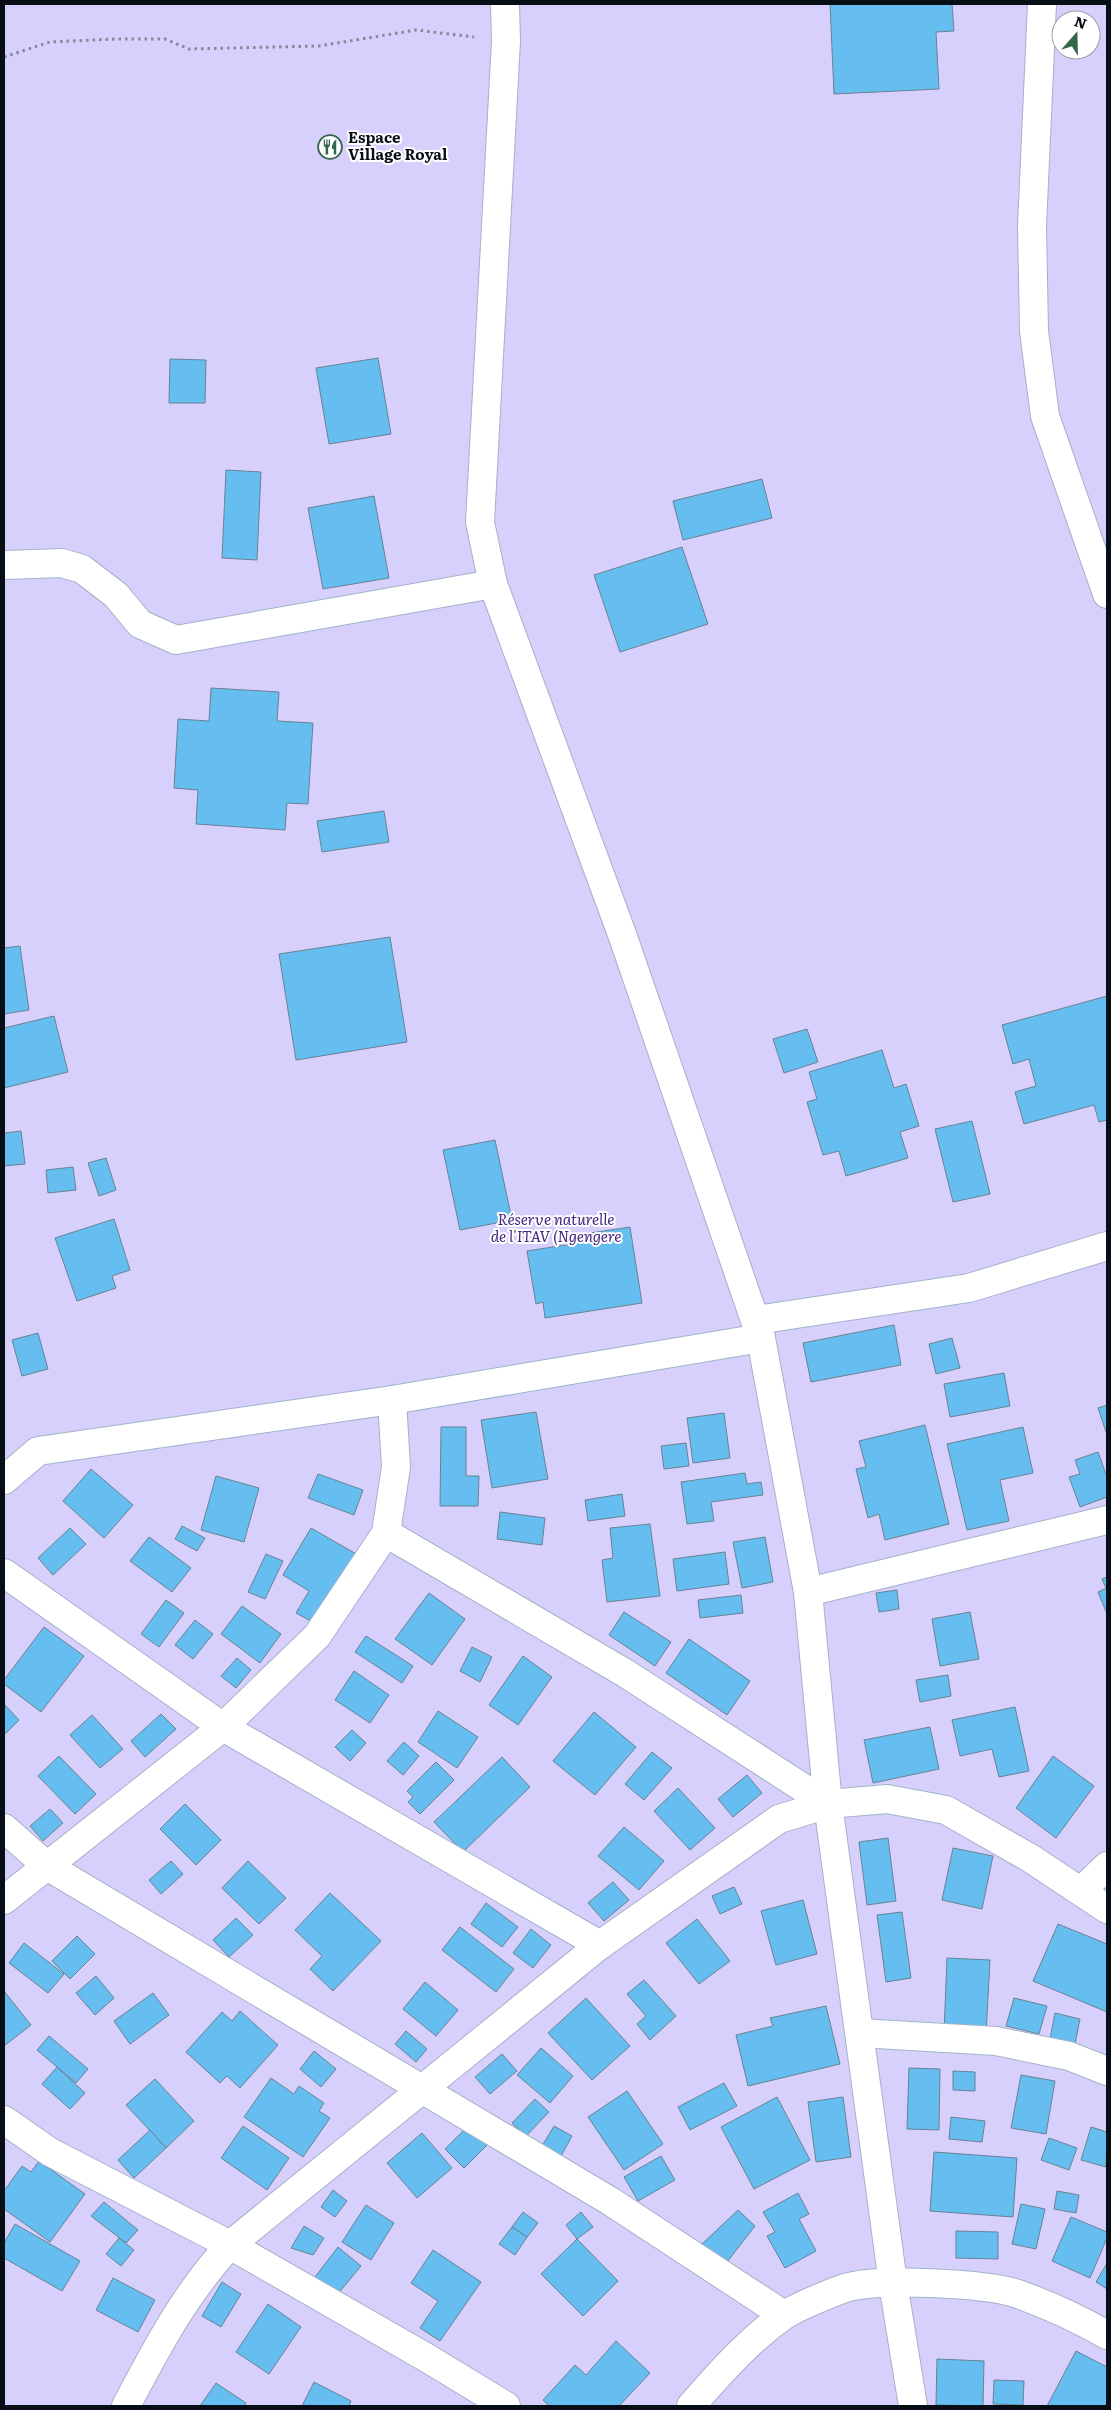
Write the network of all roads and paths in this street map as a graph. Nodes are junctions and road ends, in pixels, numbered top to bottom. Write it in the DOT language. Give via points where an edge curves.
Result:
graph roads {
  1 [pos="505,4"];
  2 [pos="1042,4"];
  3 [pos="506,40"];
  4 [pos="4,57"];
  5 [pos="4,565"];
  6 [pos="493,584"];
  7 [pos="1107,594"];
  8 [pos="1107,1246"];
  9 [pos="759,1329"];
  10 [pos="392,1400"];
  11 [pos="4,1480"];
  12 [pos="1107,1520"];
  13 [pos="386,1533"];
  14 [pos="4,1573"];
  15 [pos="808,1592"];
  16 [pos="223,1727"];
  17 [pos="828,1804"];
  18 [pos="4,1828"];
  19 [pos="47,1866"];
  20 [pos="1107,1866"];
  21 [pos="1081,1891"];
  22 [pos="4,1900"];
  23 [pos="1107,1909"];
  24 [pos="600,1945"];
  25 [pos="860,2033"];
  26 [pos="1107,2070"];
  27 [pos="422,2090"];
  28 [pos="4,2120"];
  29 [pos="230,2245"];
  30 [pos="893,2283"];
  31 [pos="784,2315"];
  32 [pos="1107,2335"];
  33 [pos="126,2406"];
  34 [pos="506,2406"];
  35 [pos="691,2406"];
  36 [pos="913,2406"];
  1 -- 3 [label="street"];
  2 -- 7 [label="street" via="1032,226 1034,331 1045,416"];
  3 -- 4 [label="path" via="416,30 319,46 189,49 164,39 115,38 50,42"];
  3 -- 6 [label="street" via="480,522"];
  5 -- 6 [label="street" via="62,563 82,569 116,595 140,624 176,640"];
  6 -- 9 [label="street" via="623,936"];
  8 -- 9 [label="street" via="969,1288"];
  9 -- 10 [label="street"];
  9 -- 15 [label="street"];
  10 -- 11 [label="street" via="38,1450"];
  10 -- 13 [label="street" via="396,1467"];
  12 -- 15 [label="street"];
  13 -- 16 [label="street" via="317,1636"];
  13 -- 17 [label="street" via="625,1673"];
  14 -- 16 [label="street"];
  15 -- 17 [label="street"];
  16 -- 19 [label="street"];
  16 -- 24 [label="street"];
  17 -- 21 [label="street" via="887,1799 946,1810"];
  17 -- 24 [label="street" via="779,1819"];
  17 -- 25 [label="street"];
  18 -- 19 [label="street"];
  19 -- 22 [label="street"];
  19 -- 27 [label="street"];
  20 -- 21 [label="street"];
  21 -- 23 [label="street"];
  24 -- 27 [label="street"];
  25 -- 26 [label="street" via="996,2041 1069,2056"];
  25 -- 30 [label="street"];
  27 -- 29 [label="street"];
  27 -- 31 [label="street" via="610,2201"];
  28 -- 29 [label="street" via="50,2152"];
  29 -- 33 [label="street" via="210,2267 160,2340"];
  29 -- 34 [label="street"];
  30 -- 31 [label="street" via="845,2288"];
  30 -- 32 [label="street" via="962,2286 1016,2294 1078,2319"];
  30 -- 36 [label="street"];
  31 -- 35 [label="street" via="724,2368"];
}
